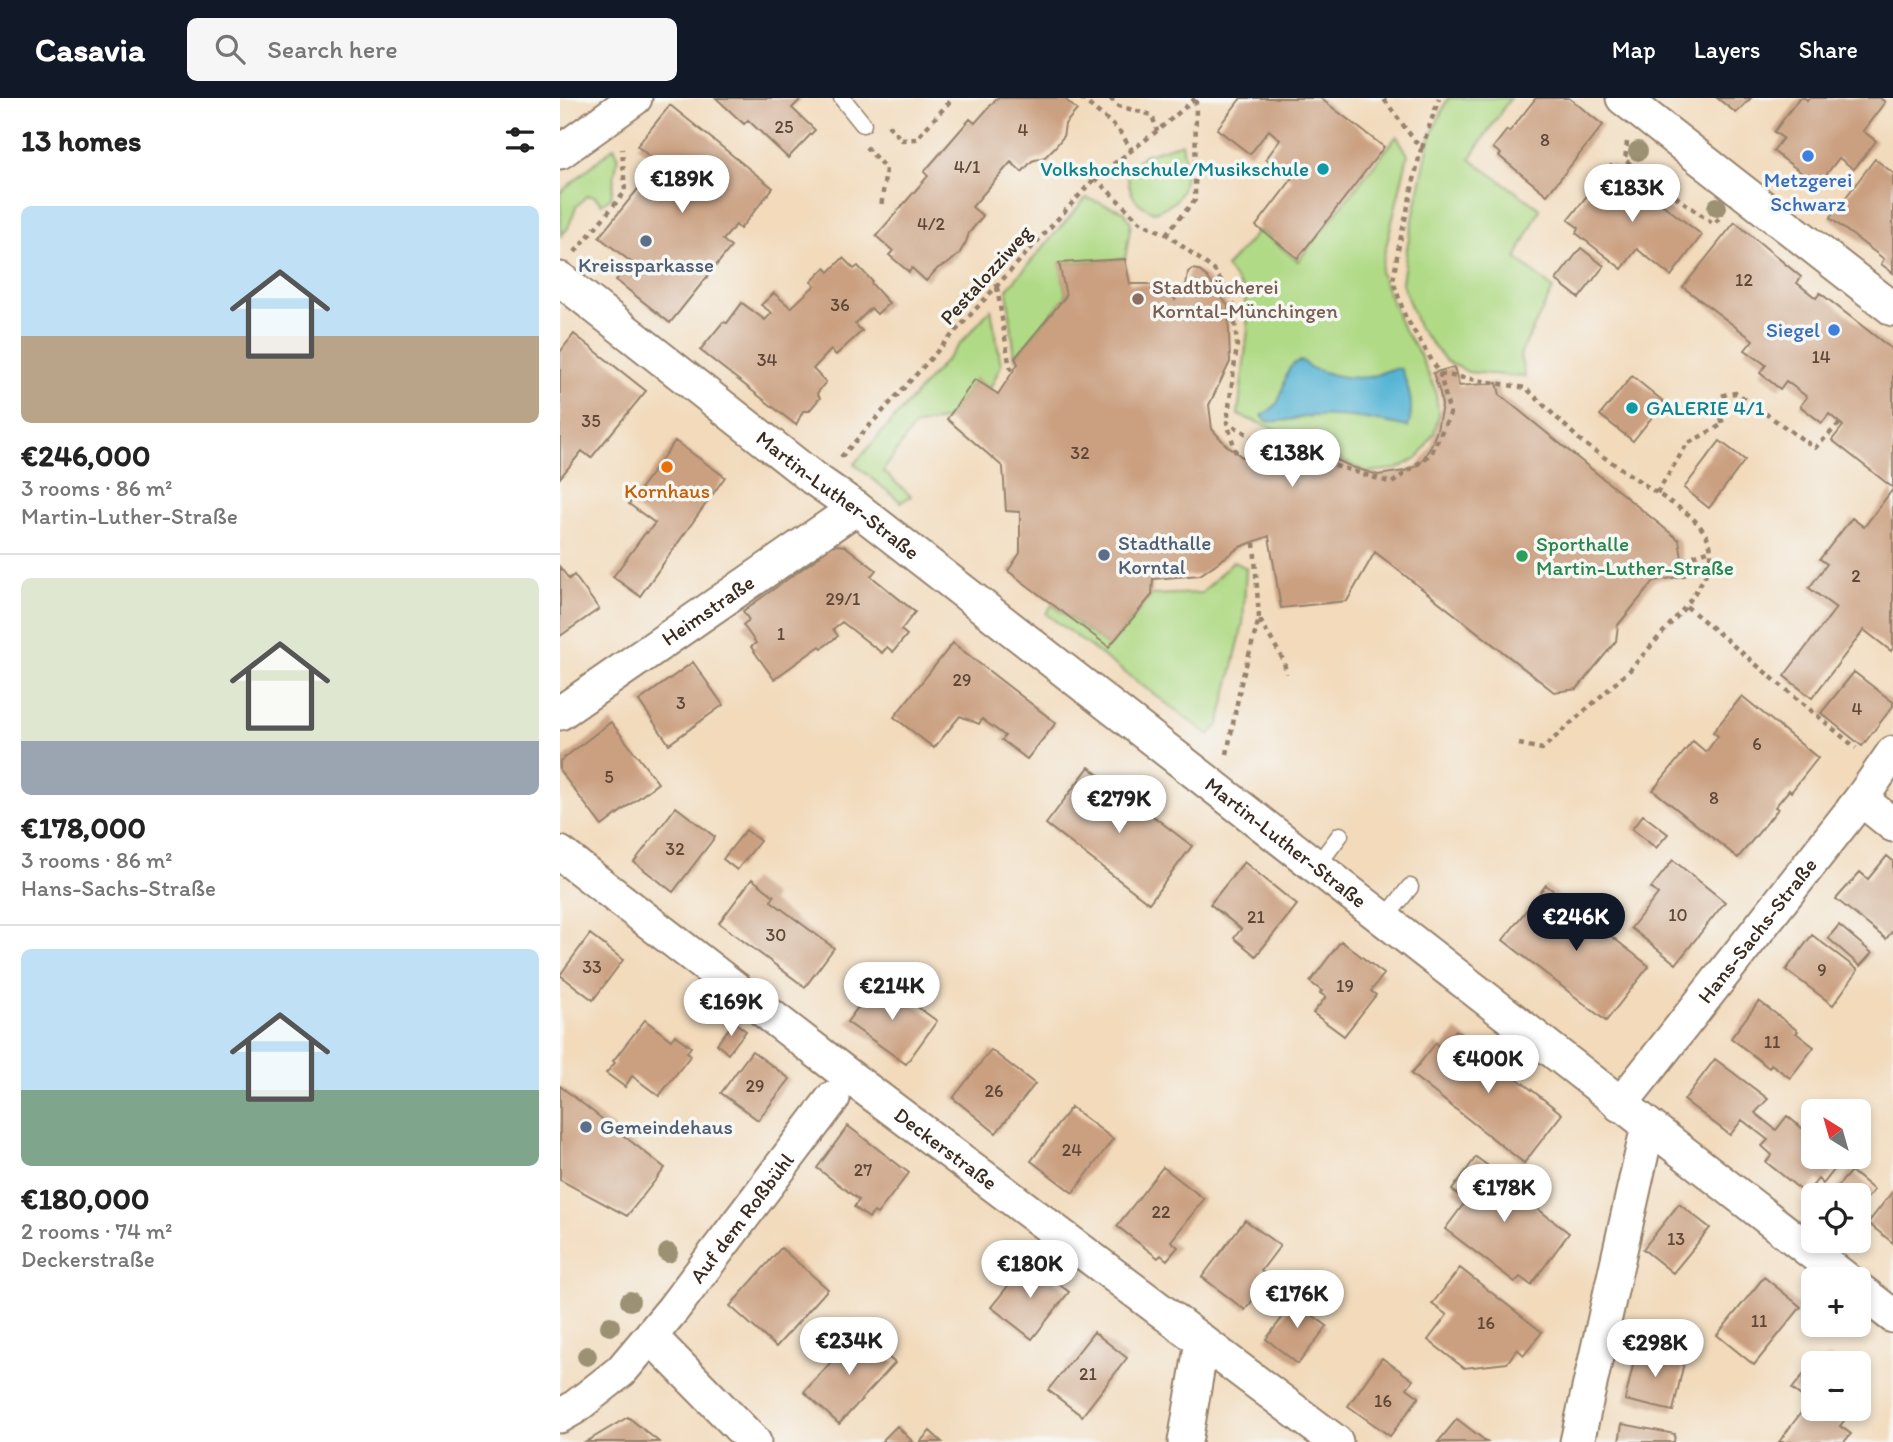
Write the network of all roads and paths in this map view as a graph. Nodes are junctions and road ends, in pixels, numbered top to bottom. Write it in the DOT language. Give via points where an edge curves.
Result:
graph roads {
  1 [pos="842,98"];
  2 [pos="953,98"];
  3 [pos="1081,98"];
  4 [pos="1110,98"];
  5 [pos="1196,98"];
  6 [pos="1383,98"];
  7 [pos="1439,98"];
  8 [pos="1623,98"];
  9 [pos="627,104"];
  10 [pos="863,124"];
  11 [pos="1157,131"];
  12 [pos="1421,149"];
  13 [pos="1132,150"];
  14 [pos="560,152"];
  15 [pos="1094,178"];
  16 [pos="881,208"];
  17 [pos="1166,234"];
  18 [pos="566,267"];
  19 [pos="997,286"];
  20 [pos="1893,309"];
  21 [pos="1012,372"];
  22 [pos="1440,374"];
  23 [pos="1227,422"];
  24 [pos="1840,423"];
  25 [pos="1236,453"];
  26 [pos="813,478"];
  27 [pos="1657,493"];
  28 [pos="856,508"];
  29 [pos="1254,542"];
  30 [pos="1711,550"];
  31 [pos="1677,567"];
  32 [pos="1686,606"];
  33 [pos="1259,619"];
  34 [pos="1286,674"];
  35 [pos="560,713"];
  36 [pos="1518,744"];
  37 [pos="1227,755"];
  38 [pos="1887,761"];
  39 [pos="1861,799"];
  40 [pos="1893,825"];
  41 [pos="1340,835"];
  42 [pos="560,853"];
  43 [pos="1315,867"];
  44 [pos="1410,887"];
  45 [pos="1384,920"];
  46 [pos="833,1098"];
  47 [pos="1620,1104"];
  48 [pos="1648,1126"];
  49 [pos="1830,1267"];
  50 [pos="1871,1299"];
  51 [pos="1893,1316"];
  52 [pos="651,1336"];
  53 [pos="1202,1341"];
  54 [pos="565,1407"];
  55 [pos="754,1442"];
  56 [pos="1185,1442"];
  57 [pos="1336,1442"];
  58 [pos="1577,1442"];
  1 -- 10 [label="lane"];
  2 -- 10 [label="path" via="916,139 902,140 878,114"];
  3 -- 13 [label="path" via="1118,129"];
  4 -- 11 [label="path" via="1118,106 1152,115"];
  5 -- 11 [label="path, Pestalozziweg"];
  5 -- 17 [label="path" via="1195,200"];
  6 -- 12 [label="path"];
  7 -- 12 [label="path"];
  8 -- 20 [label="street"];
  9 -- 14 [label="street"];
  9 -- 18 [label="path" via="625,192"];
  10 -- 16 [label="path" via="857,136 886,169"];
  11 -- 13 [label="path, Pestalozziweg"];
  12 -- 22 [label="path" via="1393,281 1405,316"];
  13 -- 15 [label="path, Pestalozziweg"];
  15 -- 17 [label="path" via="1140,222"];
  15 -- 19 [label="path, Pestalozziweg"];
  17 -- 23 [label="path" via="1213,270 1233,298 1237,346"];
  18 -- 26 [label="street, Martin-Luther-Straße"];
  19 -- 21 [label="path"];
  19 -- 26 [label="path, Pestalozziweg" via="838,461 832,456"];
  22 -- 23 [label="path" via="1450,414 1430,454 1392,483 1275,451"];
  22 -- 27 [label="path" via="1526,388 1583,443"];
  23 -- 25 [label="path"];
  24 -- 27 [label="path" via="1815,448 1736,393 1719,397 1723,424 1688,444"];
  26 -- 28 [label="street, Martin-Luther-Straße"];
  27 -- 30 [label="path" via="1702,526"];
  28 -- 35 [label="street, Heimstraße"];
  28 -- 43 [label="street, Martin-Luther-Straße"];
  29 -- 33 [label="path"];
  30 -- 31 [label="path"];
  30 -- 32 [label="path" via="1706,576"];
  32 -- 36 [label="path" via="1630,670 1542,749"];
  32 -- 38 [label="path"];
  33 -- 34 [label="path" via="1284,661"];
  33 -- 37 [label="path"];
  38 -- 39 [label="street, Hans-Sachs-Straße"];
  39 -- 40 [label="street"];
  39 -- 47 [label="street, Hans-Sachs-Straße"];
  41 -- 43 [label="lane"];
  42 -- 53 [label="street, Deckerstraße"];
  43 -- 45 [label="street, Martin-Luther-Straße"];
  44 -- 45 [label="lane"];
  45 -- 47 [label="street, Martin-Luther-Straße"];
  46 -- 52 [label="street, Auf dem Roßbühl"];
  47 -- 48 [label="street, Martin-Luther-Straße"];
  48 -- 49 [label="street, Martin-Luther-Straße"];
  48 -- 58 [label="street"];
  50 -- 51 [label="street"];
  52 -- 54 [label="street, Auf dem Roßbühl" via="621,1371"];
  52 -- 55 [label="street"];
  53 -- 56 [label="street"];
  53 -- 57 [label="street, Deckerstraße"];
}
